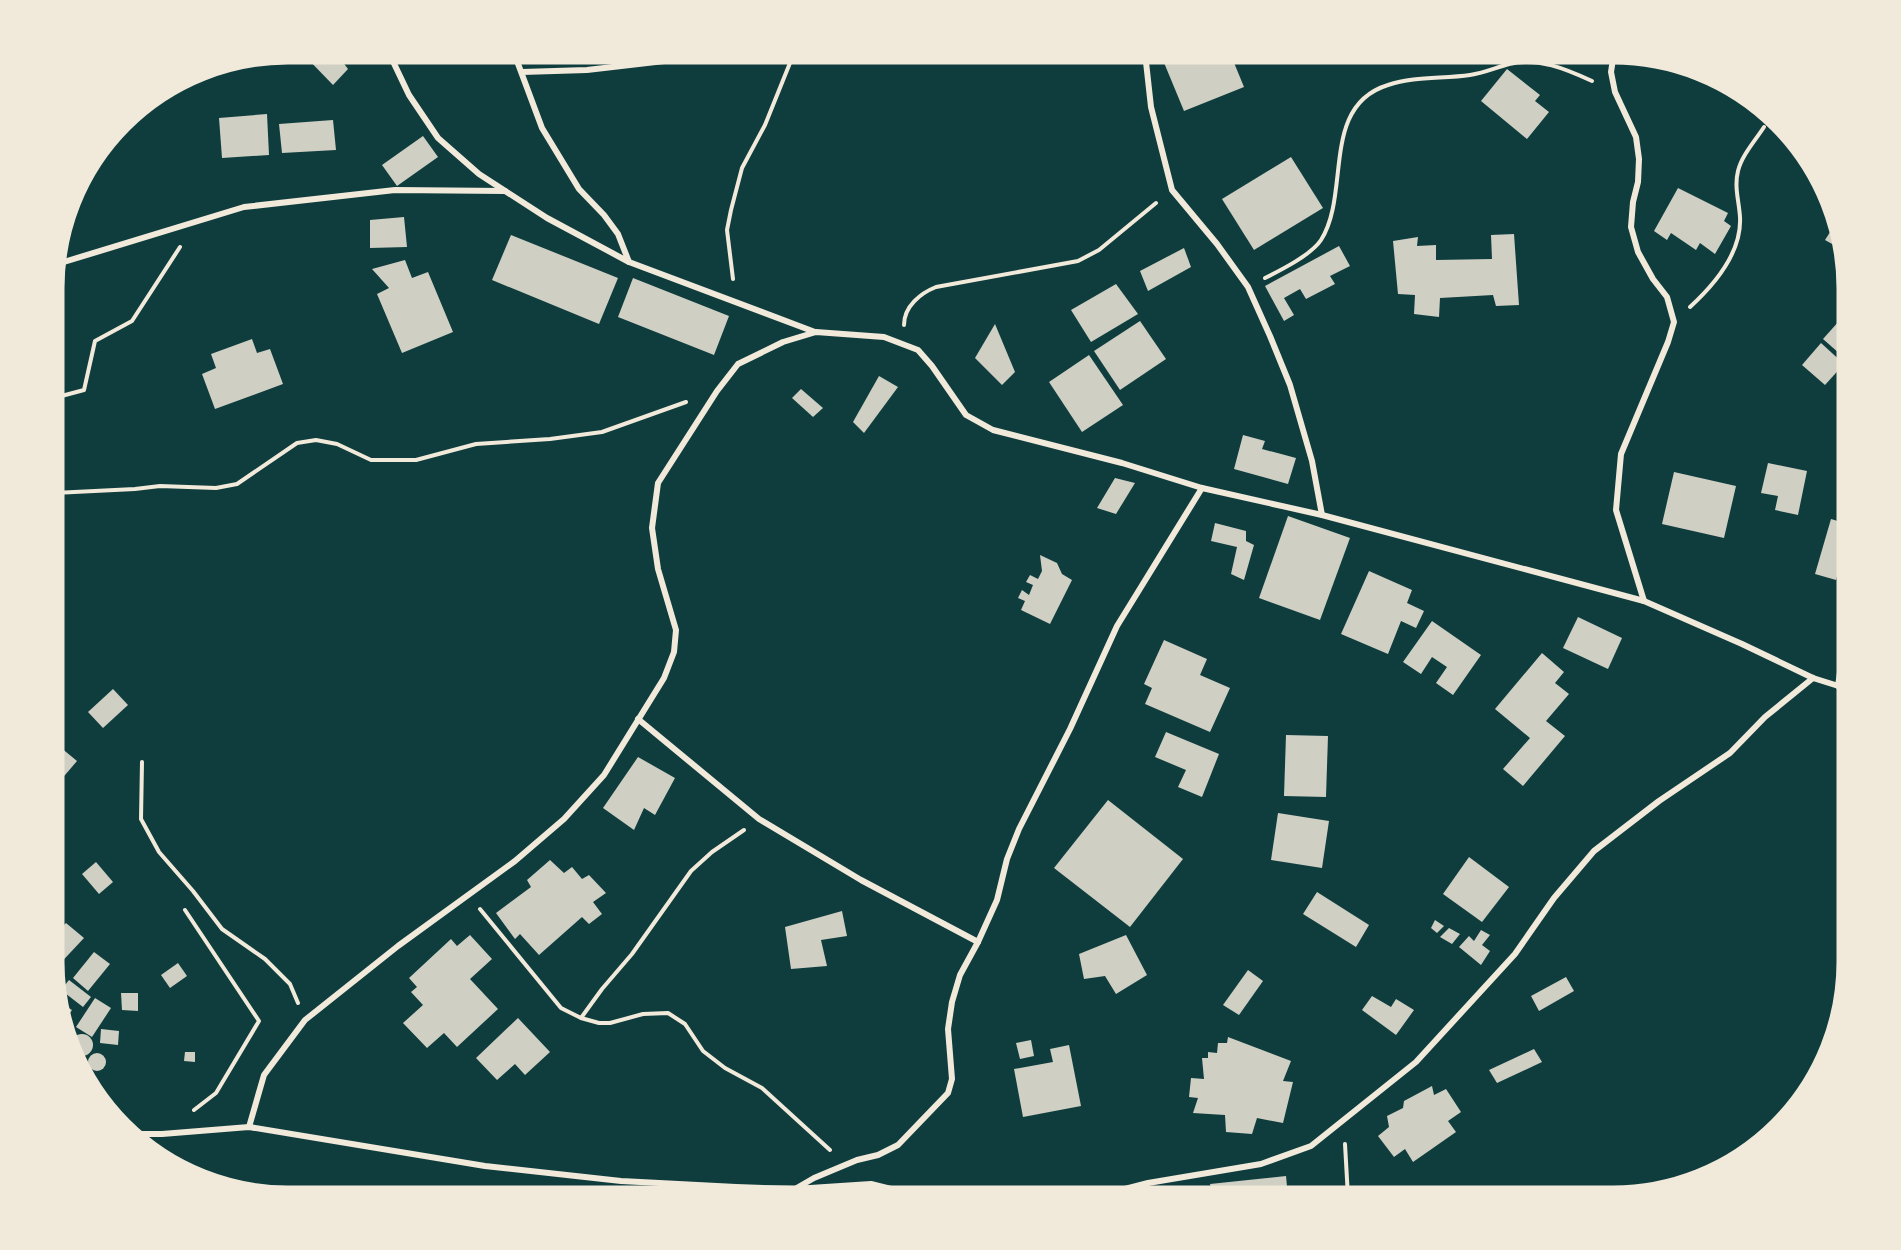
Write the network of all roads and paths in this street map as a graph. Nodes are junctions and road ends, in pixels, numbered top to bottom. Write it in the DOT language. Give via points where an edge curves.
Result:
graph roads {
  1 [pos="394,63"];
  2 [pos="518,63"];
  3 [pos="644,63"];
  4 [pos="790,63"];
  5 [pos="1146,63"];
  6 [pos="1518,63"];
  7 [pos="1545,63"];
  8 [pos="1612,63"];
  9 [pos="522,72"];
  10 [pos="1615,92"];
  11 [pos="1764,128"];
  12 [pos="1172,190"];
  13 [pos="506,191"];
  14 [pos="196,222"];
  15 [pos="65,261"];
  16 [pos="629,262"];
  17 [pos="1248,287"];
  18 [pos="734,301"];
  19 [pos="1674,321"];
  20 [pos="816,332"];
  21 [pos="904,344"];
  22 [pos="717,391"];
  23 [pos="63,396"];
  24 [pos="1202,488"];
  25 [pos="63,493"];
  26 [pos="1322,515"];
  27 [pos="1644,601"];
  28 [pos="1813,678"];
  29 [pos="1838,686"];
  30 [pos="638,719"];
  31 [pos="142,762"];
  32 [pos="759,819"];
  33 [pos="469,894"];
  34 [pos="185,910"];
  35 [pos="978,942"];
  36 [pos="581,1018"];
  37 [pos="305,1020"];
  38 [pos="1343,1120"];
  39 [pos="249,1127"];
  40 [pos="143,1134"];
  41 [pos="162,1134"];
  42 [pos="847,1165"];
  43 [pos="752,1187"];
  44 [pos="798,1187"];
  45 [pos="825,1187"];
  46 [pos="883,1187"];
  47 [pos="1130,1187"];
  48 [pos="1347,1187"];
  1 -- 13 [label="street" via="409,95 438,138 479,174"];
  2 -- 9 [label="street"];
  3 -- 9 [label="street"];
  4 -- 18 [label="path" via="765,125 742,168 731,210 728,230"];
  5 -- 12 [label="street" via="1151,107"];
  6 -- 17 [label="path" via="1484,73 1387,85 1360,100 1341,138 1337,183 1329,222 1320,241 1291,265"];
  7 -- 10 [label="path"];
  8 -- 10 [label="street"];
  9 -- 16 [label="street" via="542,128 579,189 618,234"];
  10 -- 19 [label="street" via="1636,137 1639,159 1631,227 1635,243 1667,297"];
  11 -- 19 [label="path" via="1738,170 1740,219 1727,262 1714,283"];
  12 -- 17 [label="street"];
  12 -- 21 [label="path" via="1099,250 1078,261 922,292 904,318"];
  13 -- 14 [label="street" via="395,190 244,207"];
  13 -- 16 [label="street"];
  14 -- 15 [label="street"];
  14 -- 23 [label="path" via="132,321 95,341 84,390"];
  16 -- 18 [label="street"];
  17 -- 26 [label="street" via="1290,385 1312,461"];
  18 -- 20 [label="street"];
  19 -- 27 [label="street" via="1621,454 1616,510"];
  20 -- 21 [label="street" via="874,335"];
  20 -- 22 [label="street" via="783,342 738,364"];
  21 -- 24 [label="street" via="918,350 932,366 966,415 993,430"];
  22 -- 25 [label="path" via="602,432 476,444 416,460 371,460 337,444 316,440 297,443 237,484"];
  22 -- 30 [label="street" via="658,483 652,528 658,569 676,630 675,652"];
  24 -- 26 [label="street"];
  24 -- 35 [label="street" via="1117,626 1019,829 997,900"];
  26 -- 27 [label="street"];
  27 -- 28 [label="street"];
  28 -- 29 [label="street"];
  28 -- 38 [label="street" via="1765,717 1730,753 1594,851 1554,898 1515,954 1416,1062"];
  30 -- 32 [label="street"];
  30 -- 33 [label="street" via="604,775 564,819"];
  31 -- 37 [label="path" via="141,819 159,852 222,929 265,959 290,984"];
  32 -- 35 [label="street"];
  32 -- 36 [label="path" via="691,871"];
  33 -- 36 [label="path" via="561,1008"];
  33 -- 37 [label="street"];
  34 -- 41 [label="path" via="259,1022 216,1093"];
  35 -- 42 [label="street" via="960,975 952,1002 948,1029 952,1079 948,1093 898,1145"];
  36 -- 42 [label="path" via="610,1023 644,1014 668,1013 685,1024 703,1051 762,1088"];
  37 -- 39 [label="street" via="264,1075"];
  38 -- 47 [label="street" via="1311,1146 1261,1164"];
  38 -- 48 [label="path"];
  39 -- 41 [label="street"];
  39 -- 43 [label="street" via="484,1166 621,1181"];
  40 -- 41 [label="street"];
  42 -- 44 [label="street"];
  45 -- 46 [label="street"];
}
